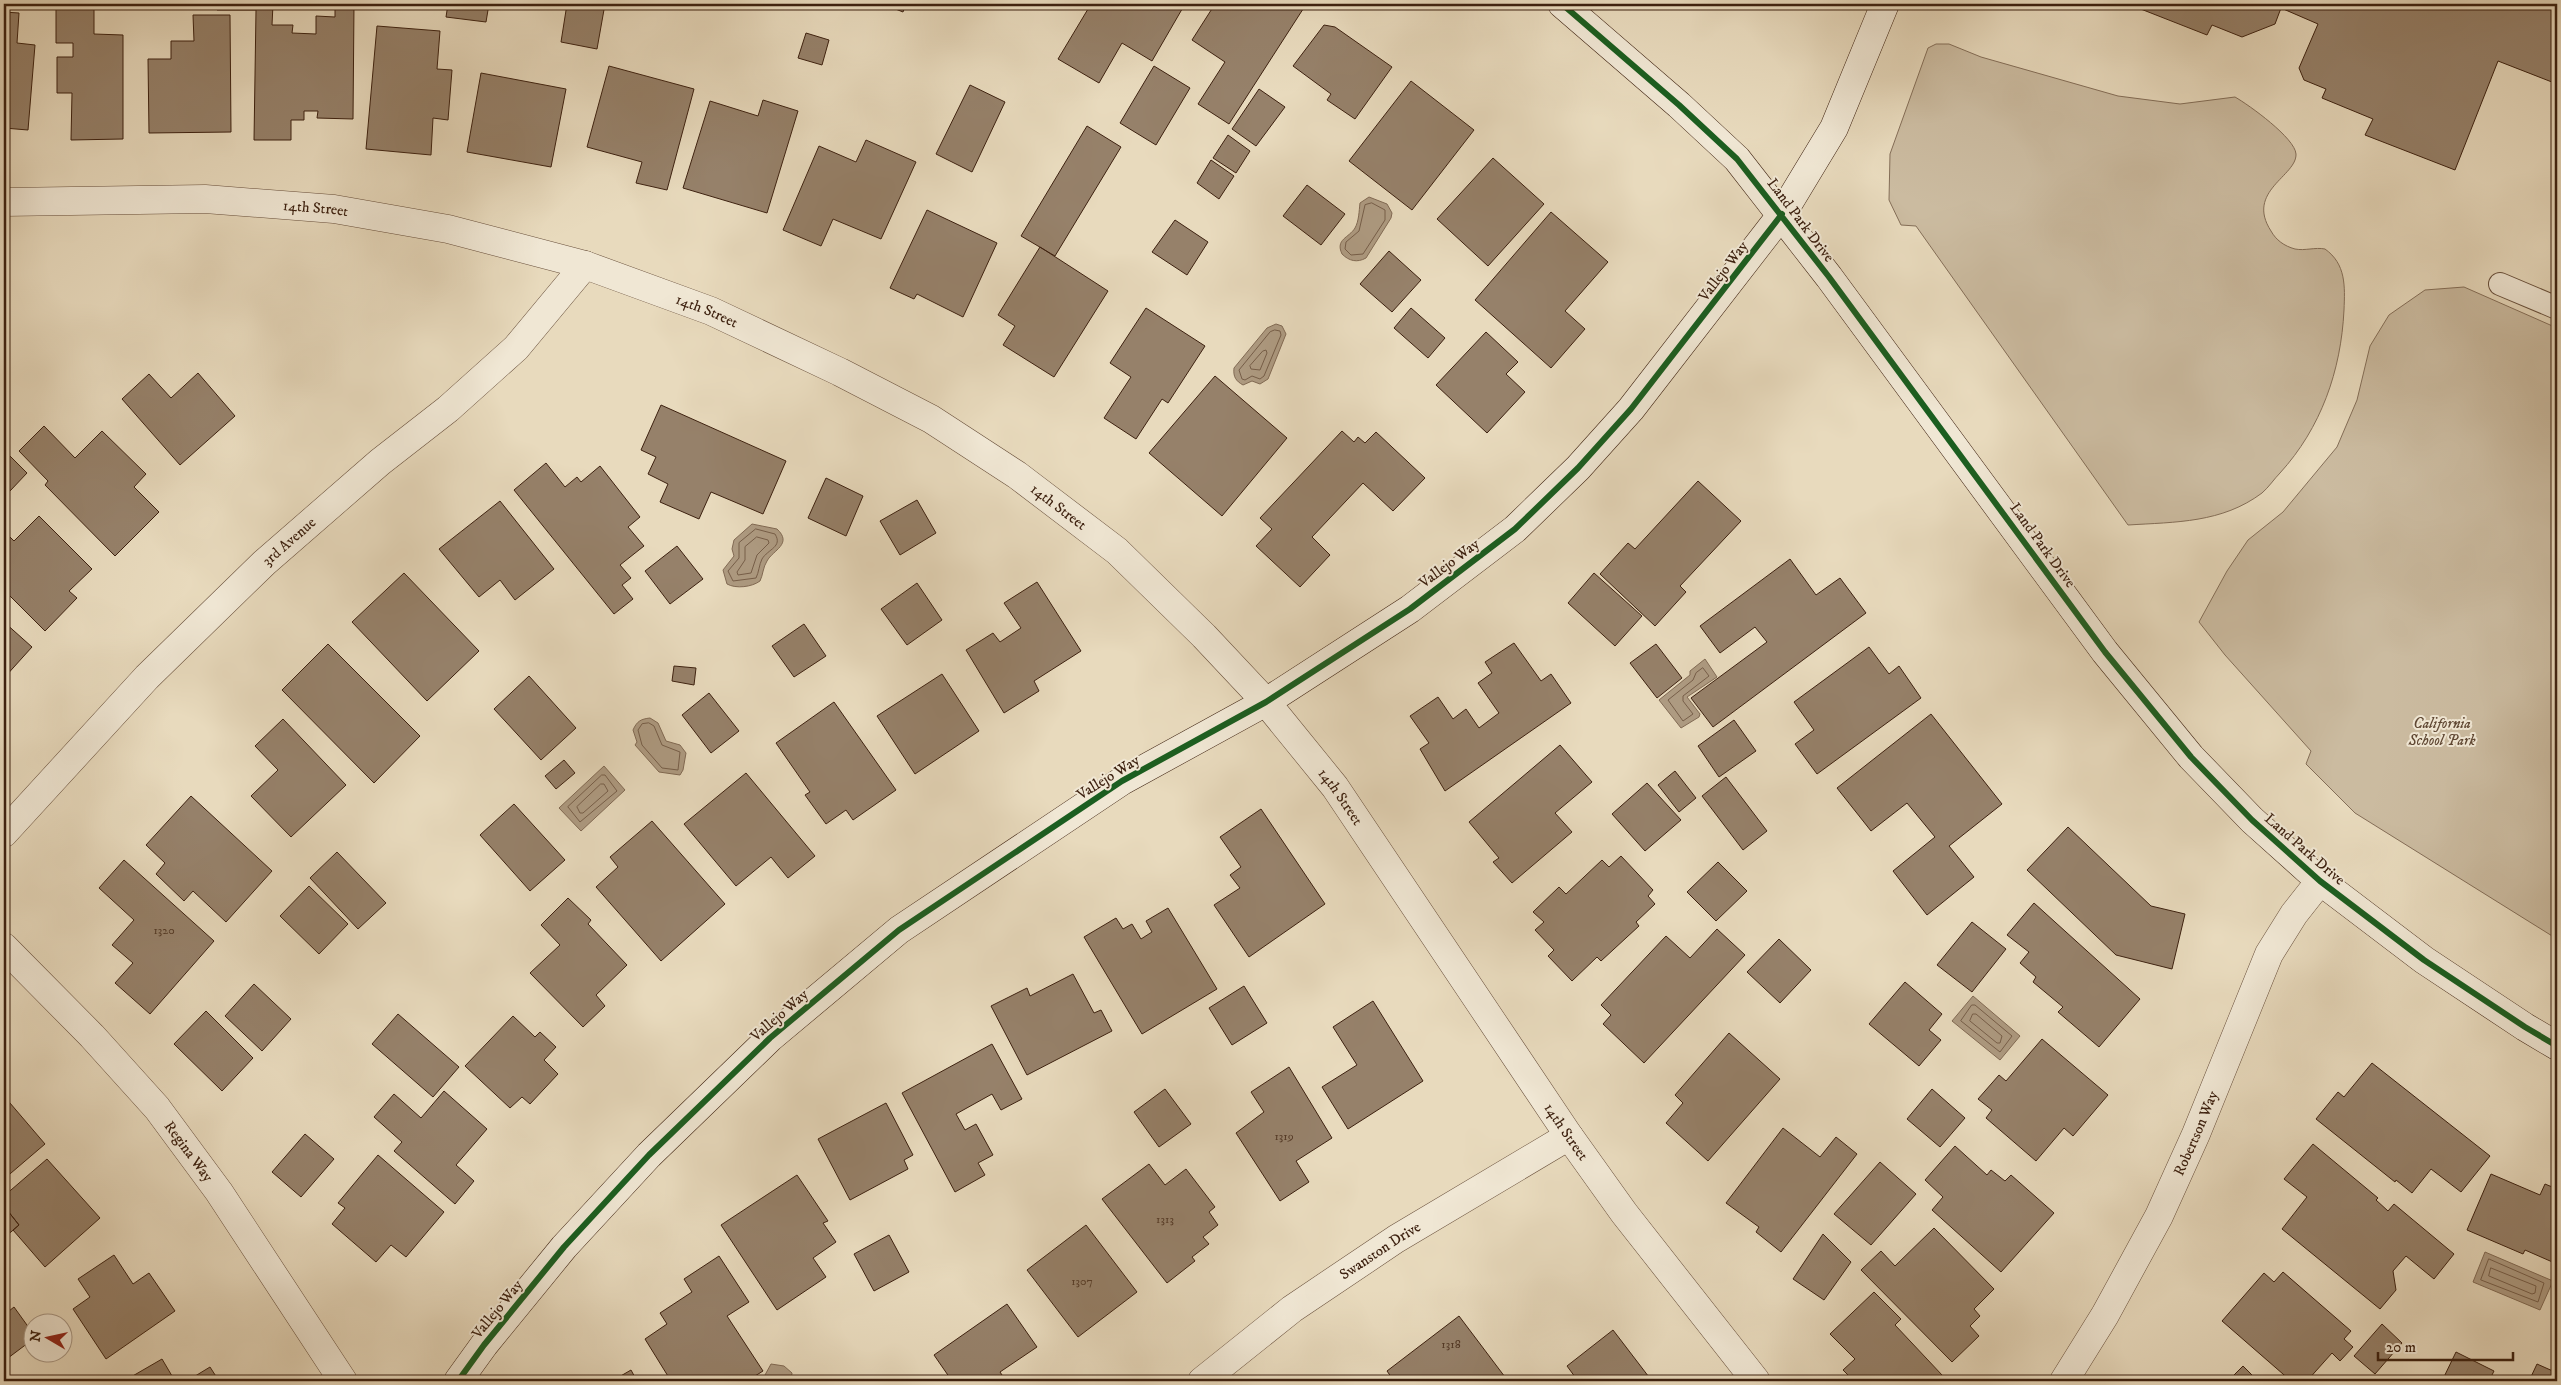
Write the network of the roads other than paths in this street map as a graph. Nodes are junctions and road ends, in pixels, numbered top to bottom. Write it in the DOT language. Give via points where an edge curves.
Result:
graph roads {
  1 [pos="1562,4"];
  2 [pos="1885,4"];
  3 [pos="4,202"];
  4 [pos="1782,214"];
  5 [pos="584,265"];
  6 [pos="2500,284"];
  7 [pos="2557,308"];
  8 [pos="1266,702"];
  9 [pos="4,833"];
  10 [pos="2320,881"];
  11 [pos="4,947"];
  12 [pos="2557,1046"];
  13 [pos="1569,1136"];
  14 [pos="343,1381"];
  15 [pos="458,1381"];
  16 [pos="1202,1381"];
  17 [pos="1756,1381"];
  18 [pos="2064,1381"];
  1 -- 4 [label="street, Land Park Drive" via="1738,159"];
  2 -- 4 [label="street, Vallejo Way" via="1834,128"];
  3 -- 5 [label="street, 14th Street" via="205,200 334,209 448,229"];
  4 -- 8 [label="street, Vallejo Way" via="1631,409 1578,468 1515,529 1410,609"];
  4 -- 10 [label="street, Land Park Drive" via="2105,652 2191,757 2252,820"];
  5 -- 8 [label="street, 14th Street" via="711,311 931,419 1017,475 1117,551"];
  5 -- 9 [label="street, 3rd Avenue" via="516,348 264,563 147,677"];
  6 -- 7 [label="lane"];
  8 -- 13 [label="street, 14th Street" via="1335,787"];
  8 -- 15 [label="street, Vallejo Way" via="1122,781 899,930 770,1038 649,1155 564,1247"];
  10 -- 12 [label="street, Land Park Drive" via="2424,960"];
  10 -- 18 [label="street, Robertson Way" via="2269,954 2159,1216"];
  11 -- 14 [label="street, Regina Way" via="157,1108 219,1192"];
  13 -- 16 [label="street, Swanston Drive" via="1396,1238 1292,1309"];
  13 -- 17 [label="street, 14th Street" via="1624,1213"];
}
